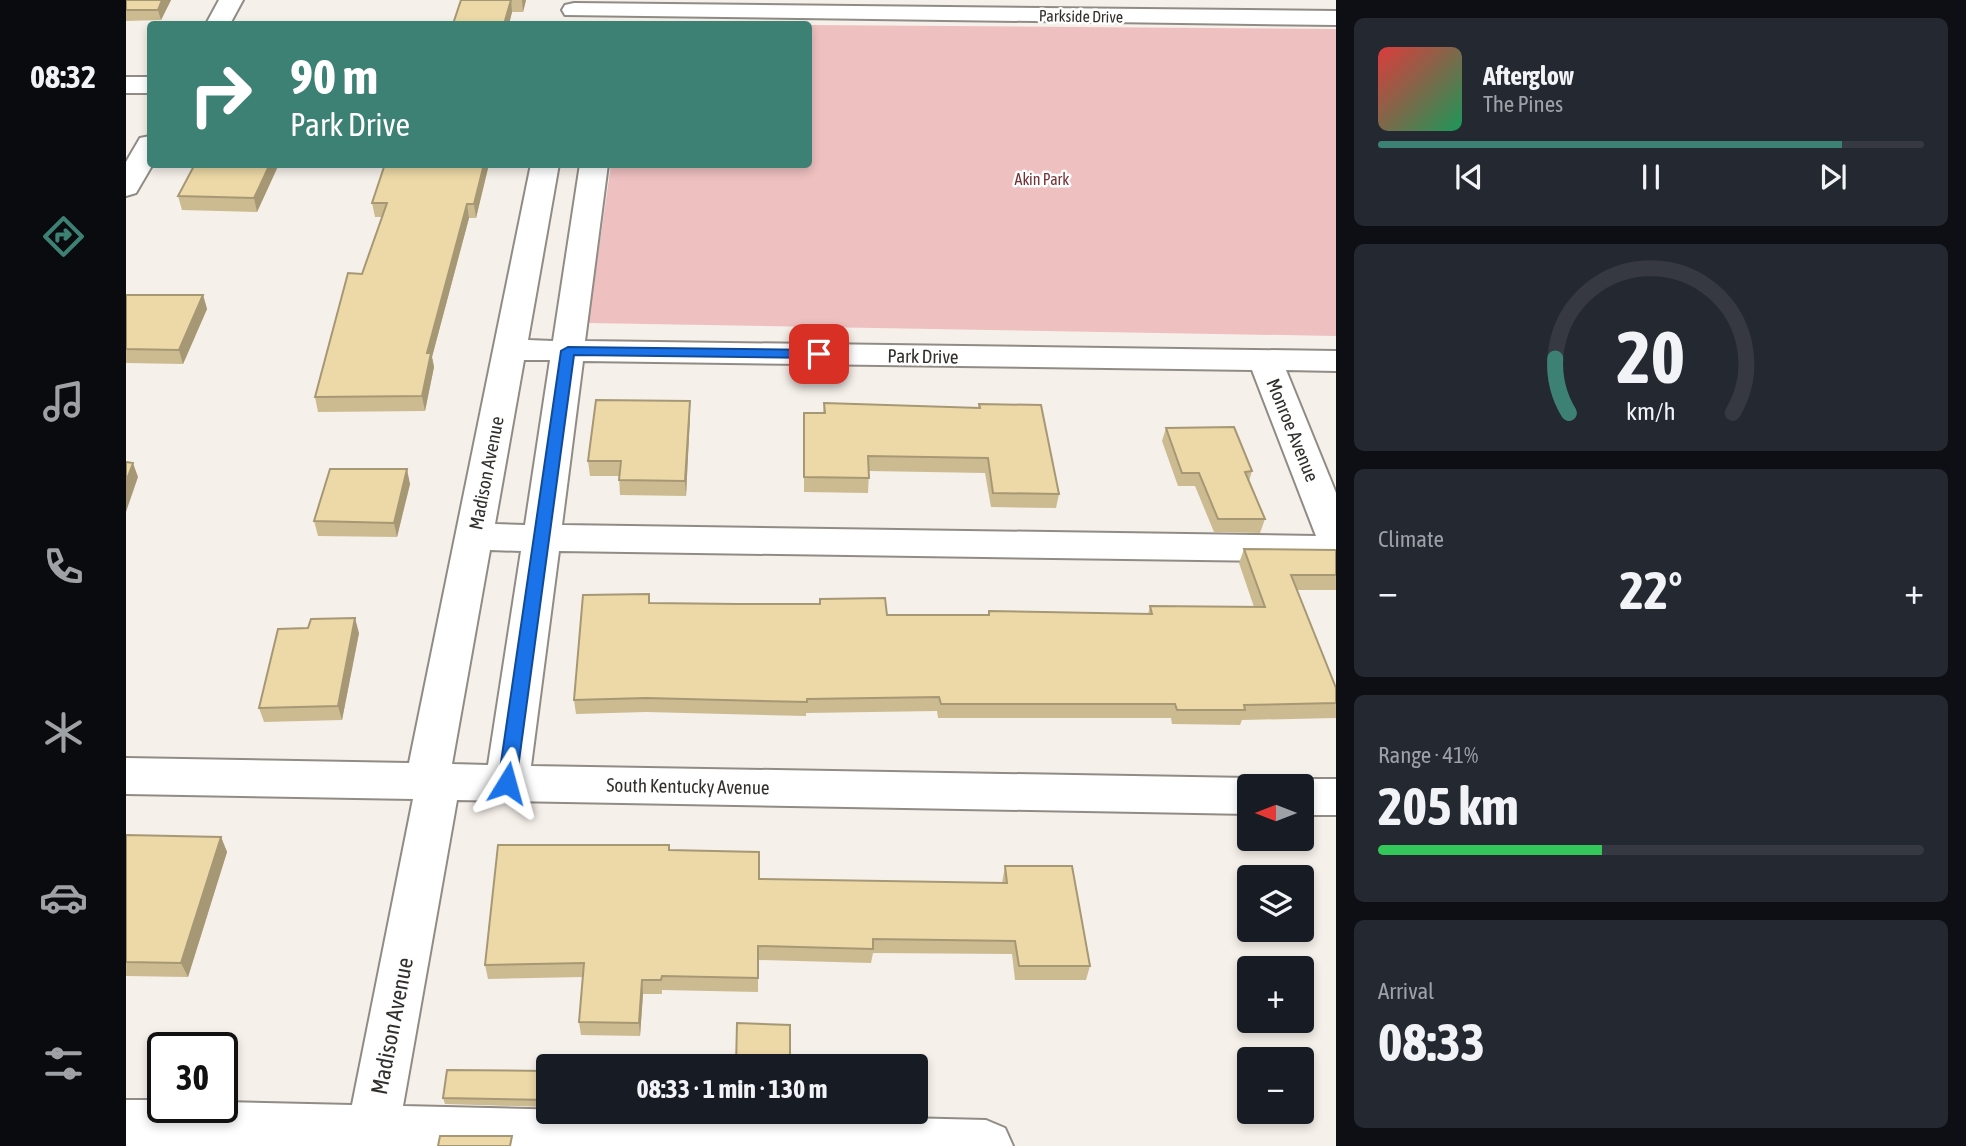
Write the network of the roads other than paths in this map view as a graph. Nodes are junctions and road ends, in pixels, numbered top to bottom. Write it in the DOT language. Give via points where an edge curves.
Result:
graph roads {
  1 [pos="231,0"];
  2 [pos="1327,0"];
  3 [pos="574,12"];
  4 [pos="616,12"];
  5 [pos="1336,16"];
  6 [pos="220,21"];
  7 [pos="126,85"];
  8 [pos="147,85"];
  9 [pos="147,149"];
  10 [pos="544,168"];
  11 [pos="593,168"];
  12 [pos="126,187"];
  13 [pos="509,350"];
  14 [pos="568,351"];
  15 [pos="1265,360"];
  16 [pos="1336,361"];
  17 [pos="473,537"];
  18 [pos="541,539"];
  19 [pos="1336,540"];
  20 [pos="1336,549"];
  21 [pos="126,776"];
  22 [pos="432,781"];
  23 [pos="507,783"];
  24 [pos="1237,796"];
  25 [pos="1314,797"];
  26 [pos="1336,797"];
  27 [pos="126,1125"];
  28 [pos="372,1138"];
  29 [pos="986,1146"];
  1 -- 6 [label="street"];
  2 -- 5 [label="street"];
  3 -- 4 [label="street, Parkside Drive"];
  4 -- 5 [label="street, Parkside Drive"];
  7 -- 8 [label="street"];
  9 -- 12 [label="street"];
  10 -- 13 [label="street, Madison Avenue"];
  11 -- 14 [label="street"];
  13 -- 14 [label="street, Park Drive"];
  13 -- 17 [label="street, Madison Avenue"];
  14 -- 15 [label="street, Park Drive"];
  14 -- 18 [label="street"];
  15 -- 16 [label="street, Park Drive"];
  15 -- 19 [label="street, Monroe Avenue"];
  17 -- 18 [label="street"];
  17 -- 22 [label="street, Madison Avenue"];
  18 -- 20 [label="street"];
  18 -- 23 [label="street"];
  21 -- 22 [label="street, South Kentucky Avenue"];
  22 -- 23 [label="street, South Kentucky Avenue"];
  22 -- 28 [label="street, Madison Avenue"];
  23 -- 24 [label="street, South Kentucky Avenue"];
  25 -- 26 [label="street"];
  27 -- 28 [label="street"];
  28 -- 29 [label="street"];
}
